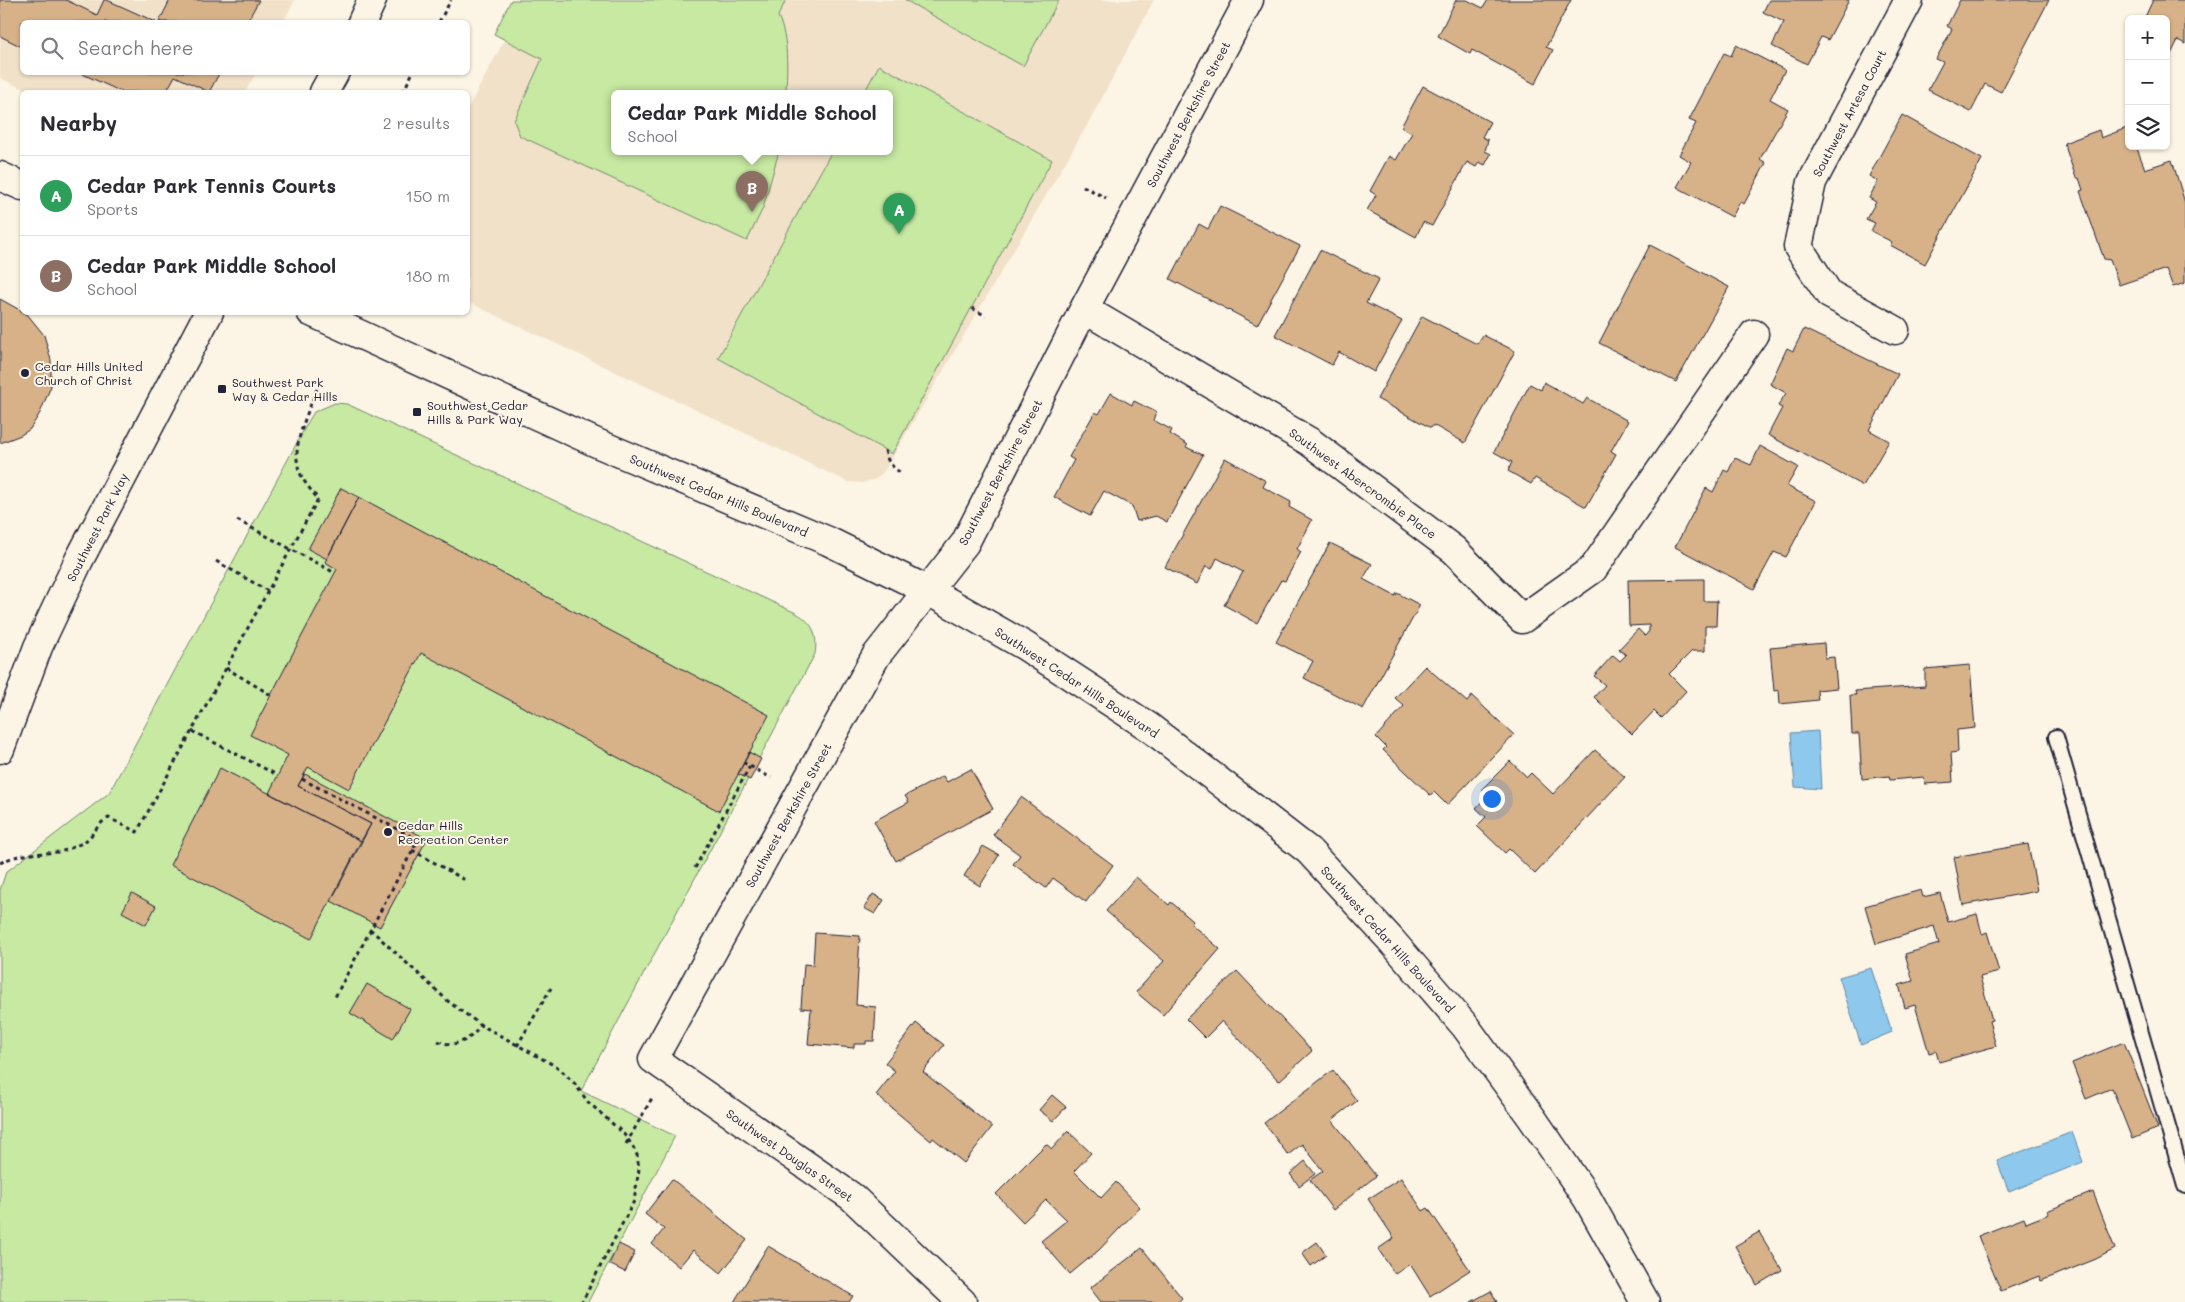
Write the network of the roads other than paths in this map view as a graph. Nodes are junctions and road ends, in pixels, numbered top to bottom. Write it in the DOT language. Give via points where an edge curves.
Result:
graph roads {
  1 [pos="372,0"];
  2 [pos="1249,0"];
  3 [pos="1908,0"];
  4 [pos="363,20"];
  5 [pos="333,75"];
  6 [pos="325,90"];
  7 [pos="0,176"];
  8 [pos="20,185"];
  9 [pos="1084,309"];
  10 [pos="207,315"];
  11 [pos="318,315"];
  12 [pos="1895,330"];
  13 [pos="1754,334"];
  14 [pos="927,590"];
  15 [pos="2056,738"];
  16 [pos="0,749"];
  17 [pos="652,1059"];
  18 [pos="2185,1186"];
  19 [pos="962,1302"];
  20 [pos="1645,1302"];
  1 -- 4 [label="street"];
  2 -- 9 [label="street, Southwest Berkshire Street"];
  3 -- 12 [label="street, Southwest Artesa Court" via="1812,182 1798,247 1828,294"];
  5 -- 6 [label="street"];
  7 -- 8 [label="street"];
  9 -- 13 [label="street, Southwest Abercrombie Place" via="1310,442 1454,550 1522,618 1593,570"];
  9 -- 14 [label="street, Southwest Berkshire Street" via="965,543"];
  10 -- 16 [label="street, Southwest Park Way" via="79,560 42,638"];
  11 -- 14 [label="street, Southwest Cedar Hills Boulevard" via="599,444 828,541"];
  14 -- 17 [label="street, Southwest Berkshire Street" via="876,656"];
  14 -- 20 [label="street, Southwest Cedar Hills Boulevard" via="1025,646 1150,727 1309,851 1465,1026 1587,1198"];
  15 -- 18 [label="lane"];
  17 -- 19 [label="street, Southwest Douglas Street" via="852,1197"];
}
